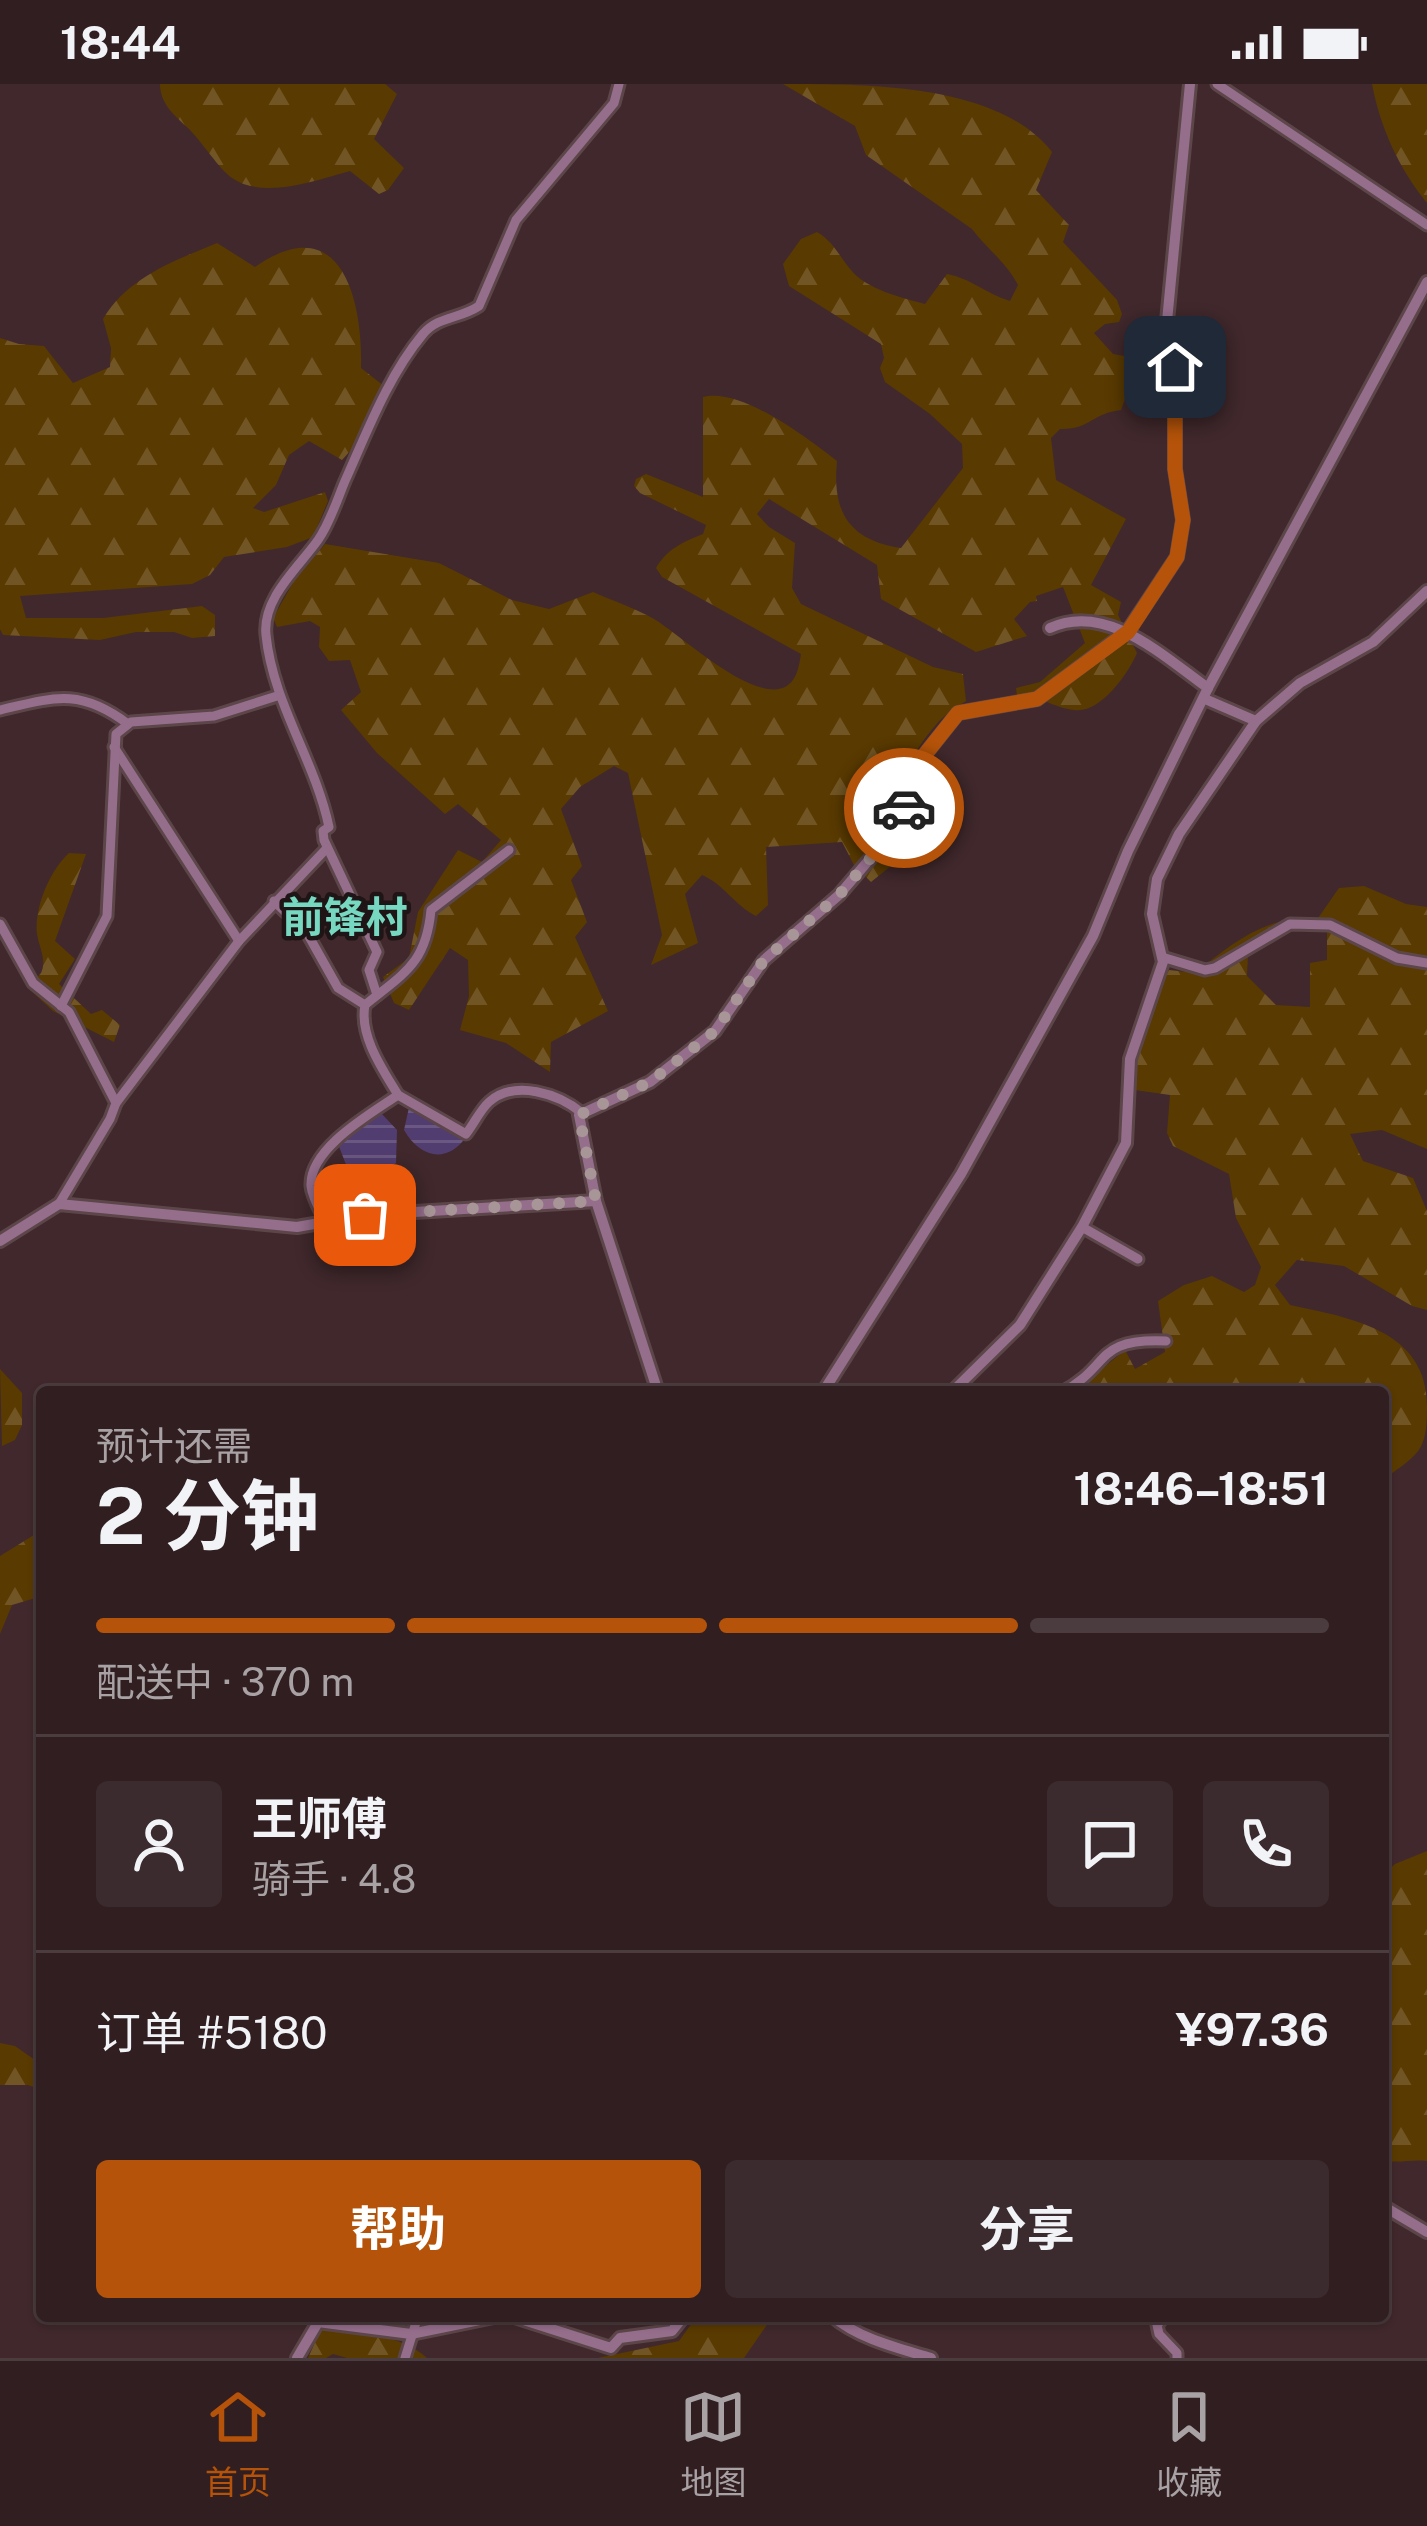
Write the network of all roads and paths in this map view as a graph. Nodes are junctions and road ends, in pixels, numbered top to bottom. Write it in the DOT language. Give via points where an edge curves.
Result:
graph roads {
  1 [pos="619,84"];
  2 [pos="1187,84"];
  3 [pos="1217,84"];
  4 [pos="1427,225"];
  5 [pos="1427,282"];
  6 [pos="1427,591"];
  7 [pos="1050,628"];
  8 [pos="1128,632"];
  9 [pos="1207,693"];
  10 [pos="278,696"];
  11 [pos="0,710"];
  12 [pos="1256,721"];
  13 [pos="128,724"];
  14 [pos="114,747"];
  15 [pos="327,848"];
  16 [pos="509,850"];
  17 [pos="274,901"];
  18 [pos="0,923"];
  19 [pos="239,941"];
  20 [pos="1162,957"];
  21 [pos="1427,963"];
  22 [pos="377,995"];
  23 [pos="365,1005"];
  24 [pos="61,1006"];
  25 [pos="398,1095"];
  26 [pos="116,1102"];
  27 [pos="582,1113"];
  28 [pos="596,1201"];
  29 [pos="59,1204"];
  30 [pos="326,1222"];
  31 [pos="1082,1227"];
  32 [pos="0,1241"];
  33 [pos="1138,1259"];
  34 [pos="1166,1341"];
  35 [pos="656,1386"];
  36 [pos="827,1386"];
  37 [pos="958,1386"];
  38 [pos="1073,1386"];
  39 [pos="1389,2210"];
  40 [pos="1427,2232"];
  41 [pos="318,2322"];
  42 [pos="338,2322"];
  43 [pos="416,2322"];
  44 [pos="470,2322"];
  45 [pos="531,2322"];
  46 [pos="679,2322"];
  47 [pos="843,2322"];
  48 [pos="1160,2322"];
  49 [pos="411,2334"];
  50 [pos="297,2358"];
  51 [pos="405,2358"];
  52 [pos="931,2358"];
  53 [pos="1177,2358"];
  1 -- 10 [label="street" via="614,103 516,220 479,306 437,321 407,356 321,537 269,613"];
  2 -- 8 [label="street" via="1167,321 1183,520 1177,557"];
  3 -- 4 [label="street"];
  5 -- 9 [label="street"];
  6 -- 12 [label="street" via="1373,642 1300,683"];
  7 -- 8 [label="street" via="1073,617"];
  8 -- 9 [label="street"];
  8 -- 27 [label="street" via="1037,699 958,713 915,767 898,826 839,895 764,960 715,1031 650,1082"];
  9 -- 12 [label="street"];
  9 -- 36 [label="street" via="1094,936 961,1174"];
  10 -- 13 [label="street" via="214,716"];
  10 -- 15 [label="street" via="317,786"];
  11 -- 13 [label="street" via="76,698"];
  12 -- 20 [label="street" via="1157,879 1152,914"];
  13 -- 14 [label="street"];
  14 -- 19 [label="street"];
  14 -- 24 [label="street" via="107,916"];
  15 -- 17 [label="street"];
  15 -- 22 [label="street" via="377,952 369,970"];
  16 -- 22 [label="street" via="431,910 414,965"];
  17 -- 19 [label="street"];
  17 -- 23 [label="street" via="308,933 338,988"];
  18 -- 24 [label="street" via="33,983"];
  19 -- 26 [label="street"];
  20 -- 21 [label="street" via="1205,970 1290,924 1330,925 1397,958"];
  20 -- 31 [label="street" via="1130,1060 1126,1143"];
  22 -- 23 [label="street"];
  23 -- 25 [label="street" via="368,1035"];
  24 -- 26 [label="street"];
  25 -- 27 [label="street" via="466,1134 486,1104 506,1092 566,1099"];
  25 -- 30 [label="street" via="347,1130 317,1165 311,1189"];
  26 -- 29 [label="street"];
  27 -- 28 [label="street"];
  28 -- 30 [label="street"];
  28 -- 35 [label="street"];
  29 -- 30 [label="street" via="297,1227"];
  29 -- 32 [label="street"];
  31 -- 33 [label="street"];
  31 -- 37 [label="street" via="1020,1325"];
  34 -- 38 [label="street" via="1118,1344"];
  39 -- 40 [label="street"];
  41 -- 50 [label="street"];
  42 -- 49 [label="street"];
  43 -- 49 [label="street"];
  44 -- 49 [label="street"];
  45 -- 46 [label="street" via="611,2348 620,2338 672,2331"];
  47 -- 52 [label="street"];
  48 -- 53 [label="street"];
  49 -- 51 [label="street"];
}
